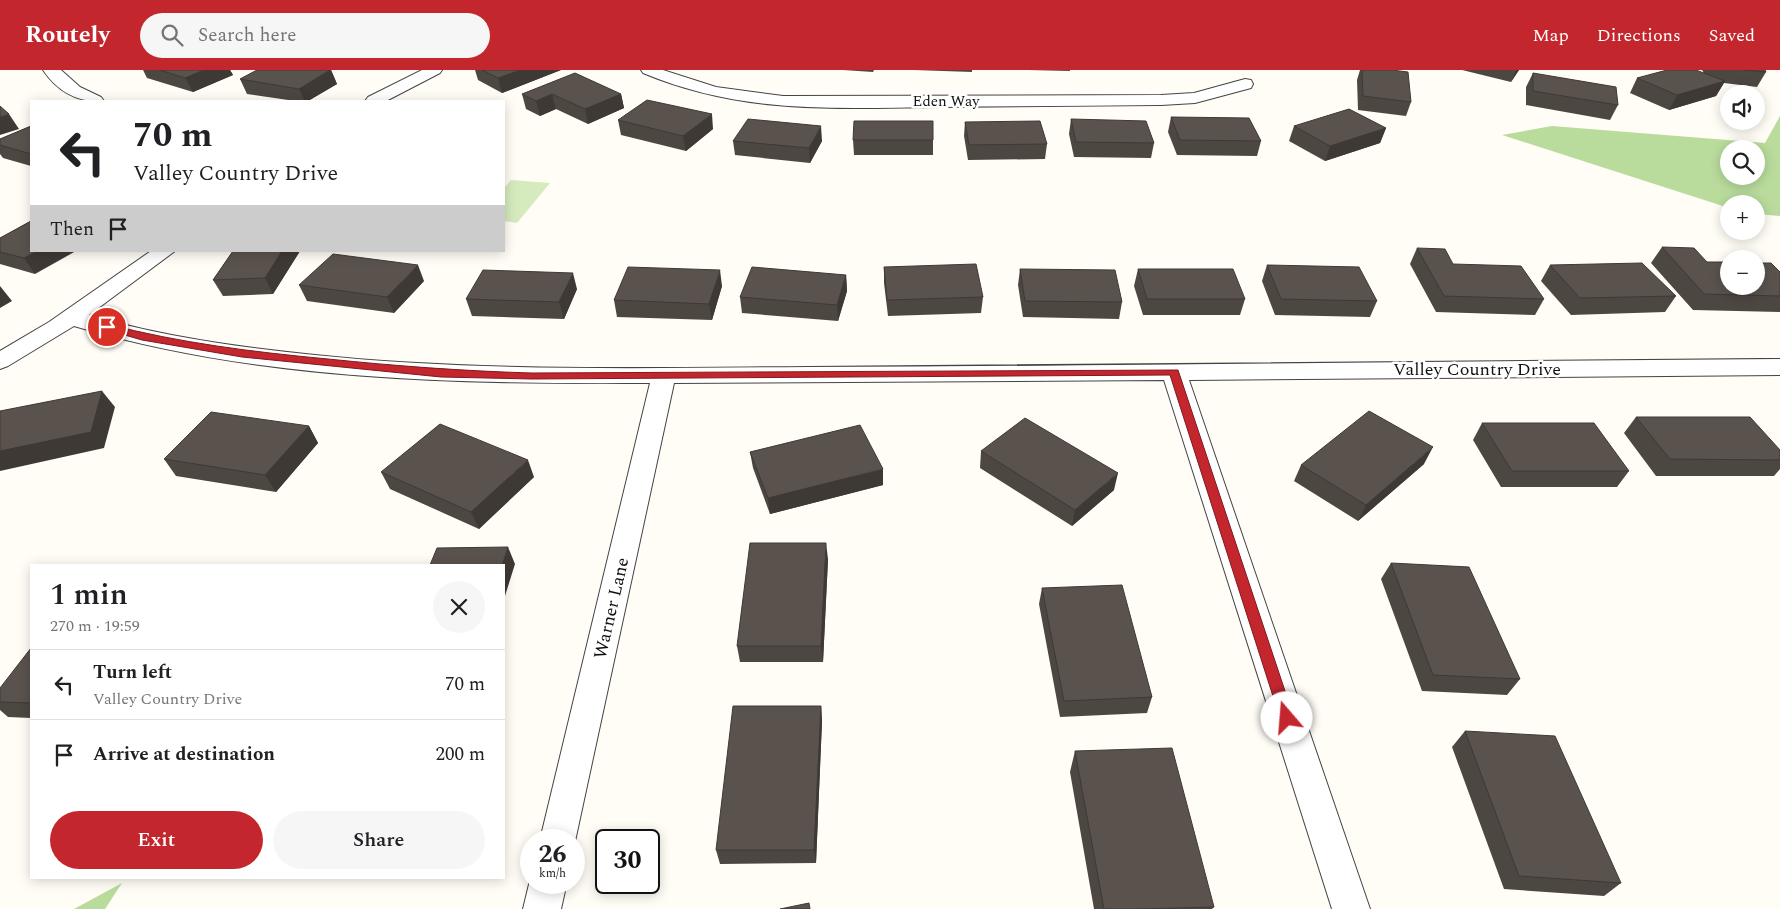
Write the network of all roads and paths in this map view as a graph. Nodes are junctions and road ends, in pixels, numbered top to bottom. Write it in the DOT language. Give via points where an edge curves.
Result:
graph roads {
  1 [pos="51,70"];
  2 [pos="434,70"];
  3 [pos="649,70"];
  4 [pos="1245,84"];
  5 [pos="93,100"];
  6 [pos="376,100"];
  7 [pos="164,252"];
  8 [pos="70,318"];
  9 [pos="0,361"];
  10 [pos="1780,368"];
  11 [pos="1174,372"];
  12 [pos="664,375"];
  13 [pos="561,829"];
  14 [pos="545,894"];
  15 [pos="542,909"];
  16 [pos="1350,909"];
  1 -- 5 [label="street" via="74,91"];
  2 -- 6 [label="street"];
  3 -- 4 [label="street, Eden Way" via="685,85 729,95 814,102 1161,100 1194,98"];
  7 -- 8 [label="street"];
  8 -- 9 [label="street"];
  8 -- 12 [label="street, Valley Country Drive" via="151,338 242,354 353,366 441,373"];
  10 -- 11 [label="street, Valley Country Drive"];
  11 -- 12 [label="street, Valley Country Drive"];
  11 -- 16 [label="street"];
  12 -- 13 [label="street, Warner Lane"];
  14 -- 15 [label="street"];
}
